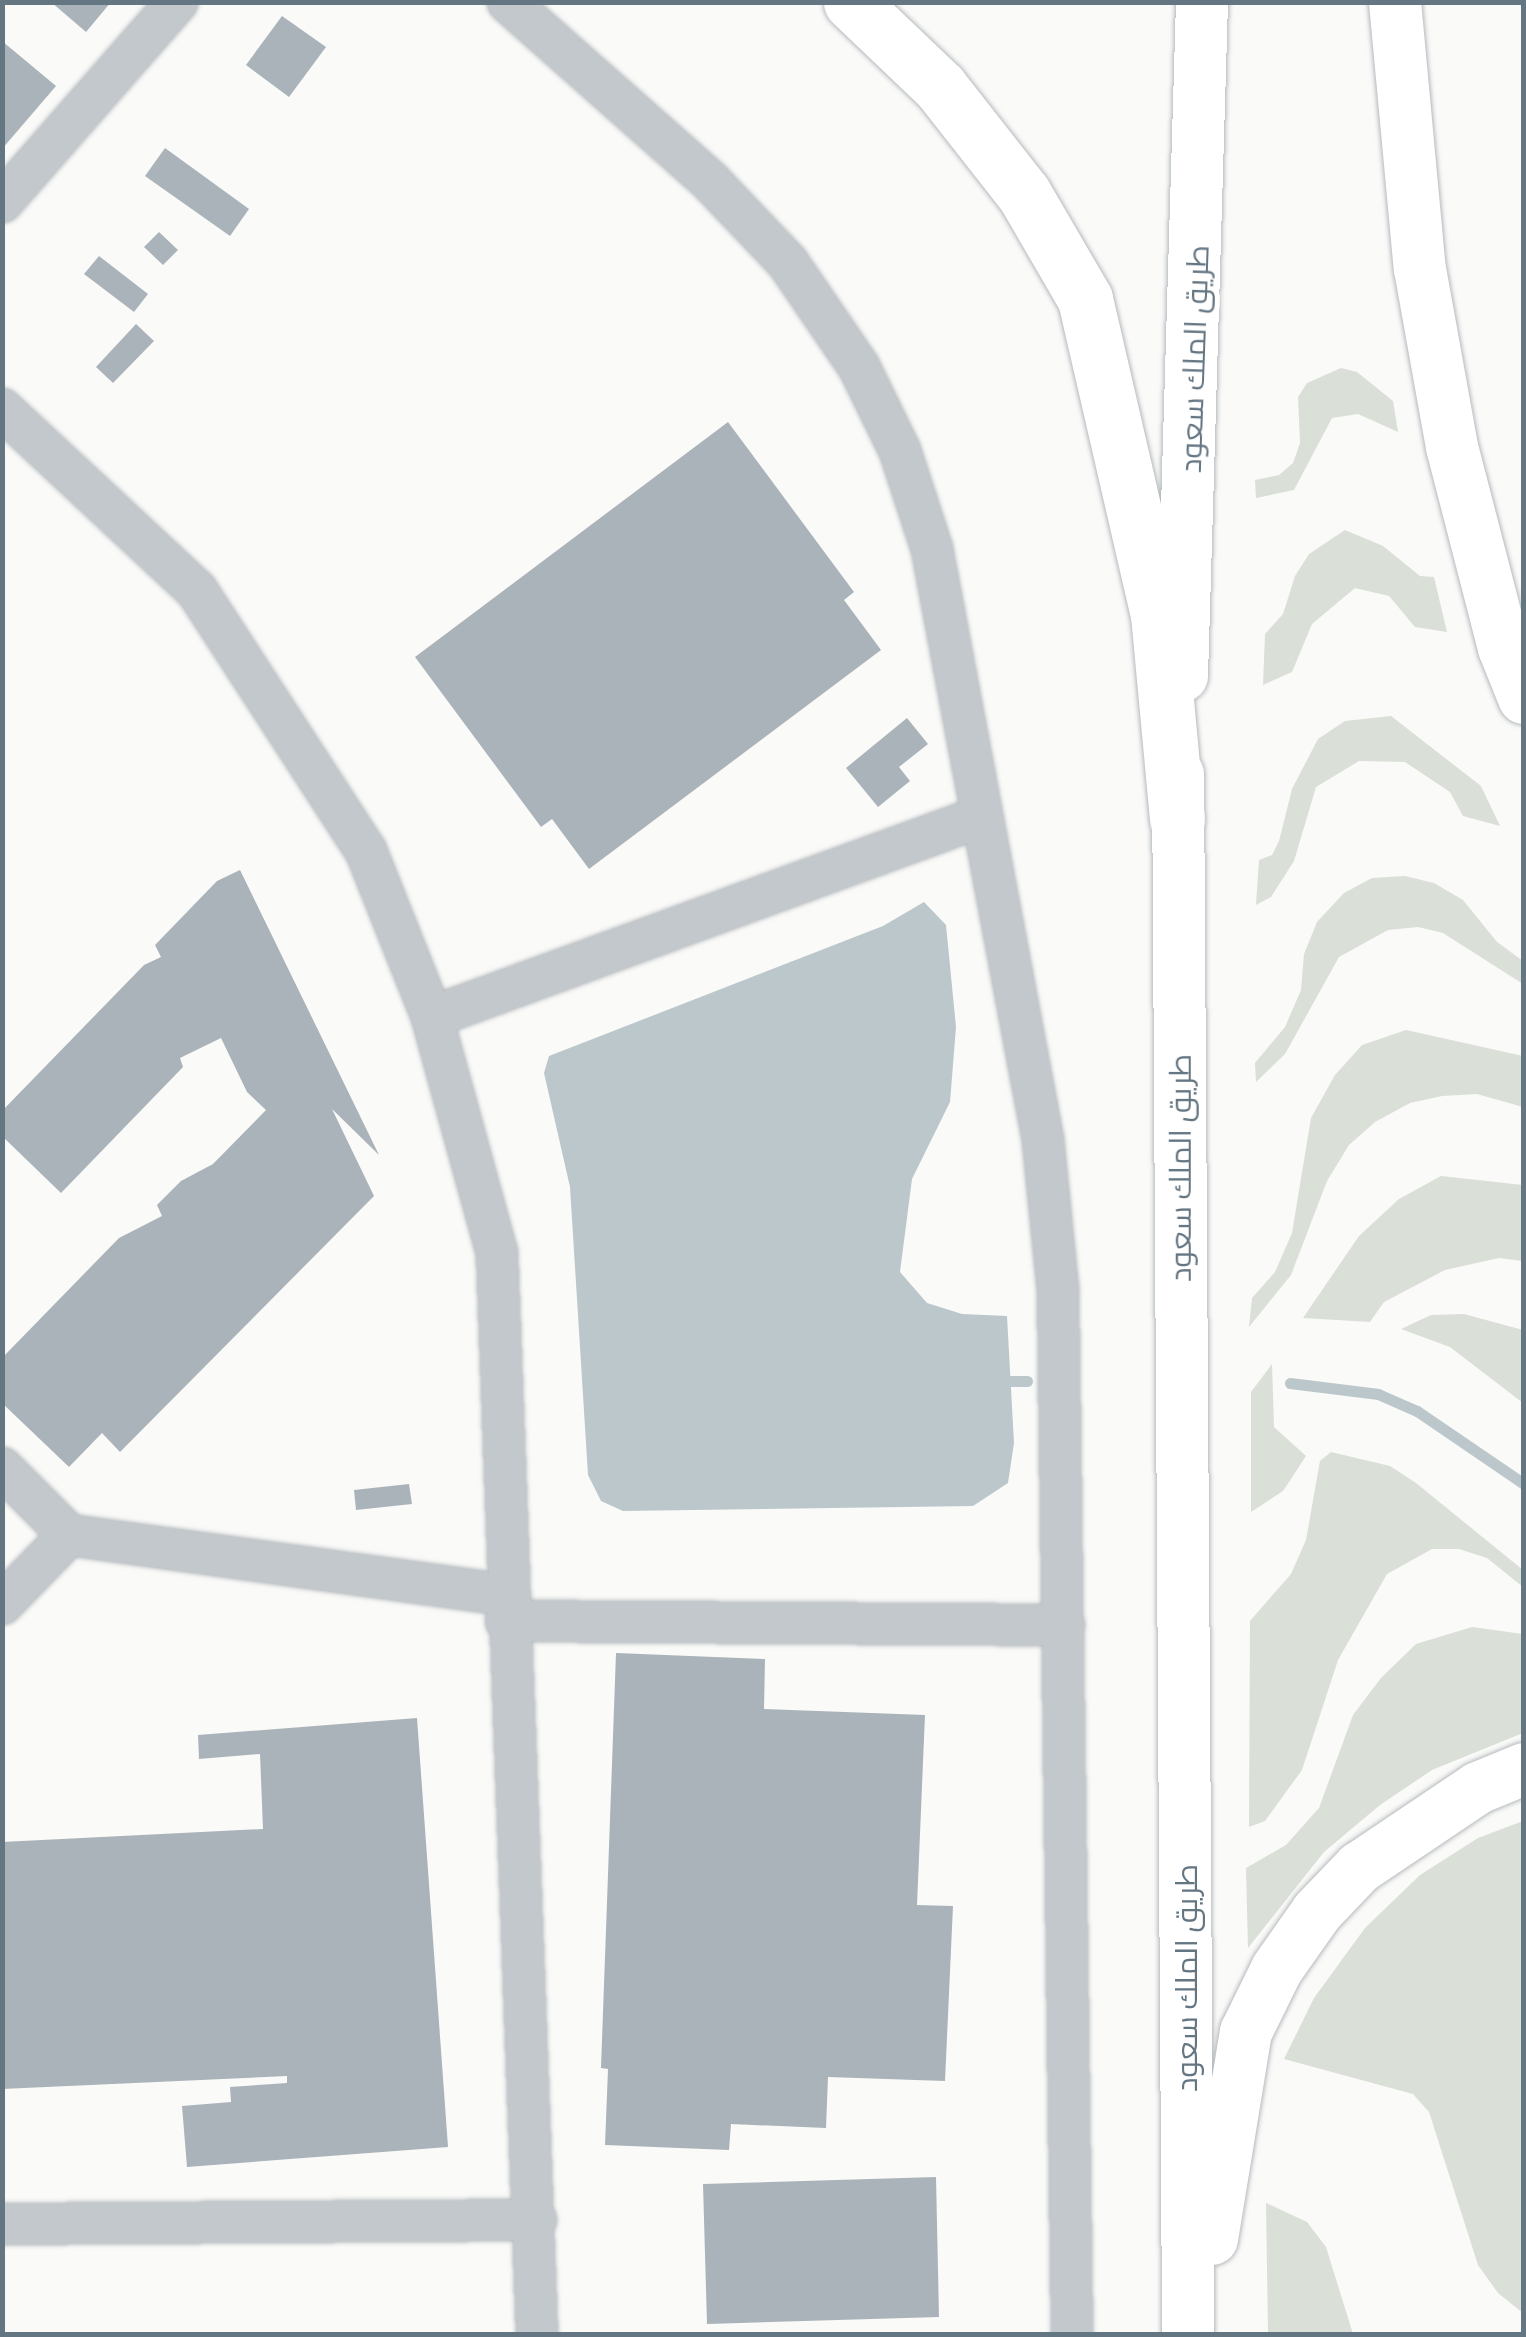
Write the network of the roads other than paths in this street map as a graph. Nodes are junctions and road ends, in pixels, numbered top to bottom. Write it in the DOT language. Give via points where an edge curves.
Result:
graph roads {
  1 [pos="177,2"];
  2 [pos="508,2"];
  3 [pos="851,2"];
  4 [pos="1202,2"];
  5 [pos="1395,2"];
  6 [pos="2,202"];
  7 [pos="2,409"];
  8 [pos="1524,698"];
  9 [pos="980,817"];
  10 [pos="1177,819"];
  11 [pos="432,1017"];
  12 [pos="2,1468"];
  13 [pos="69,1535"];
  14 [pos="2,1604"];
  15 [pos="506,1608"];
  16 [pos="1064,1625"];
  17 [pos="1524,1769"];
  18 [pos="536,2220"];
  19 [pos="2,2224"];
  20 [pos="537,2334"];
  21 [pos="1072,2334"];
  22 [pos="1188,2334"];
  23 [pos="1196,2334"];
  1 -- 6 [label="street"];
  2 -- 9 [label="street" via="762,236 859,367 900,451 932,549"];
  3 -- 10 [label="highway" via="940,86 1024,194 1085,298 1158,614"];
  4 -- 10 [label="main road, طريق الملك سعود"];
  5 -- 8 [label="main road" via="1420,269 1452,446"];
  7 -- 11 [label="street" via="197,591 366,851"];
  9 -- 11 [label="street"];
  9 -- 16 [label="street" via="1046,1177 1058,1290"];
  10 -- 22 [label="main road, طريق الملك سعود"];
  11 -- 15 [label="street" via="497,1253"];
  12 -- 13 [label="street"];
  13 -- 14 [label="street"];
  13 -- 15 [label="street"];
  15 -- 16 [label="street"];
  15 -- 18 [label="street"];
  16 -- 21 [label="street"];
  17 -- 23 [label="main road" via="1478,1788 1359,1868 1317,1912 1278,1970 1246,2032"];
  18 -- 19 [label="street"];
  18 -- 20 [label="street"];
}
